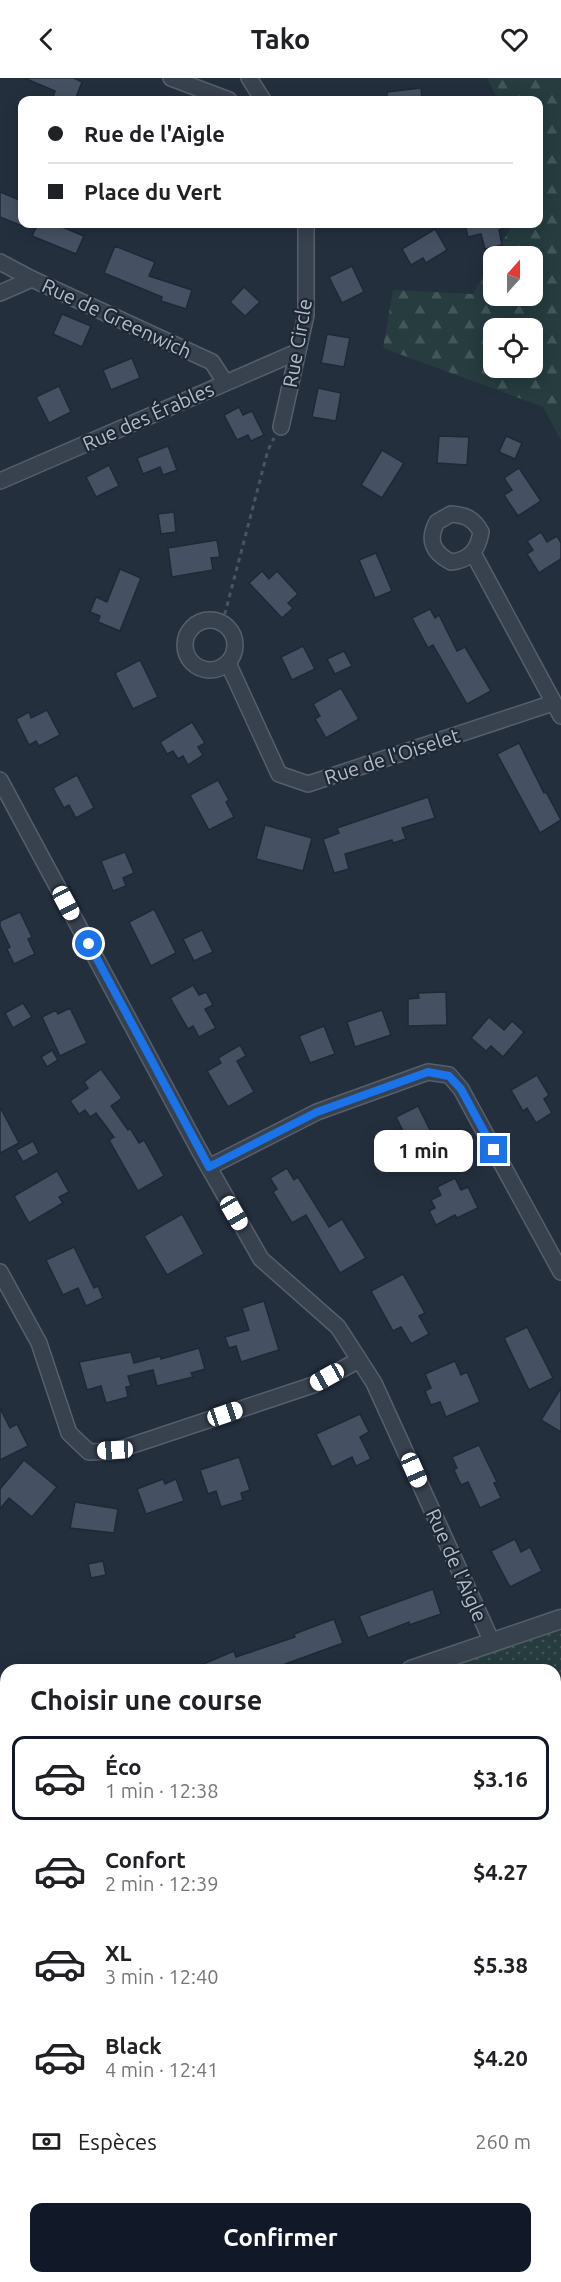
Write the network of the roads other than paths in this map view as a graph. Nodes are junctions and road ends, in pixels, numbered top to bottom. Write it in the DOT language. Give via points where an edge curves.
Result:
graph roads {
  1 [pos="171,78"];
  2 [pos="249,78"];
  3 [pos="218,96"];
  4 [pos="260,96"];
  5 [pos="306,228"];
  6 [pos="0,262"];
  7 [pos="32,279"];
  8 [pos="0,293"];
  9 [pos="297,352"];
  10 [pos="225,382"];
  11 [pos="281,426"];
  12 [pos="0,481"];
  13 [pos="473,553"];
  14 [pos="228,663"];
  15 [pos="557,710"];
  16 [pos="0,780"];
  17 [pos="209,1167"];
  18 [pos="0,1272"];
  19 [pos="561,1272"];
  20 [pos="359,1360"];
  21 [pos="561,1619"];
  22 [pos="492,1642"];
  23 [pos="428,1664"];
  1 -- 3 [label="street"];
  2 -- 4 [label="street"];
  5 -- 9 [label="street, Rue Circle" via="306,315"];
  6 -- 7 [label="street, Rue de Greenwich"];
  7 -- 8 [label="street"];
  7 -- 10 [label="street, Rue de Greenwich" via="212,362"];
  9 -- 10 [label="street, Rue des Érables"];
  9 -- 11 [label="street, Rue Circle"];
  10 -- 12 [label="street, Rue des Érables"];
  13 -- 15 [label="street"];
  14 -- 14 [label="street" via="214,670 198,667 185,647 194,626 202,621 226,625 235,639"];
  14 -- 15 [label="street, Rue de l'Oiselet" via="279,774 308,784"];
  16 -- 17 [label="street, Rue de l'Aigle"];
  17 -- 19 [label="street" via="317,1112 428,1072 449,1076 461,1089"];
  17 -- 20 [label="street, Rue de l'Aigle" via="261,1259 338,1327"];
  18 -- 20 [label="street" via="39,1343 69,1433 89,1452 115,1450 313,1385"];
  20 -- 22 [label="street, Rue de l'Aigle" via="374,1383"];
  21 -- 22 [label="street"];
  22 -- 23 [label="street"];
}
